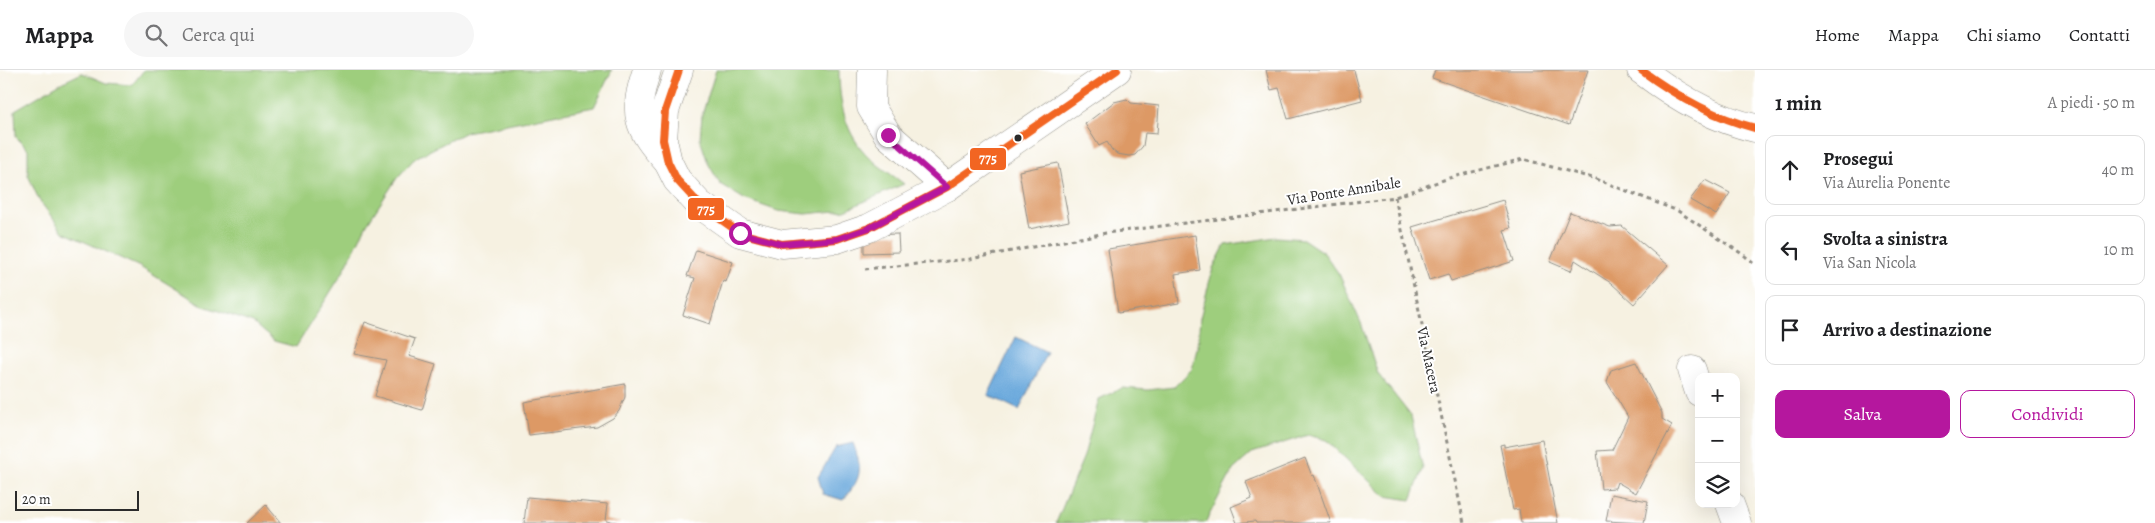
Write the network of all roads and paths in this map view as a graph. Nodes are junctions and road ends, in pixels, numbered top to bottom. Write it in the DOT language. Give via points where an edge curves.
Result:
graph roads {
  1 [pos="646,70"];
  2 [pos="679,70"];
  3 [pos="872,70"];
  4 [pos="1117,70"];
  5 [pos="1641,70"];
  6 [pos="1755,128"];
  7 [pos="668,162"];
  8 [pos="947,187"];
  9 [pos="1395,197"];
  10 [pos="970,259"];
  11 [pos="1755,265"];
  12 [pos="1731,508"];
  13 [pos="1464,523"];
  14 [pos="1737,523"];
  1 -- 7 [label="main road" via="640,91 638,119 648,140"];
  2 -- 7 [label="main road" via="665,110 663,140"];
  3 -- 8 [label="main road" via="871,107 888,135"];
  4 -- 8 [label="main road"];
  5 -- 6 [label="main road" via="1675,95 1736,124"];
  7 -- 8 [label="main road" via="677,180 699,204 740,233 782,244 837,239 869,228"];
  9 -- 10 [label="path, Via Ponte Annibale" via="1106,233"];
  9 -- 11 [label="path, Via Ponte Annibale" via="1449,178 1523,159 1596,179 1678,211"];
  9 -- 13 [label="path, Via Macera"];
  12 -- 14 [label="main road"];
}
